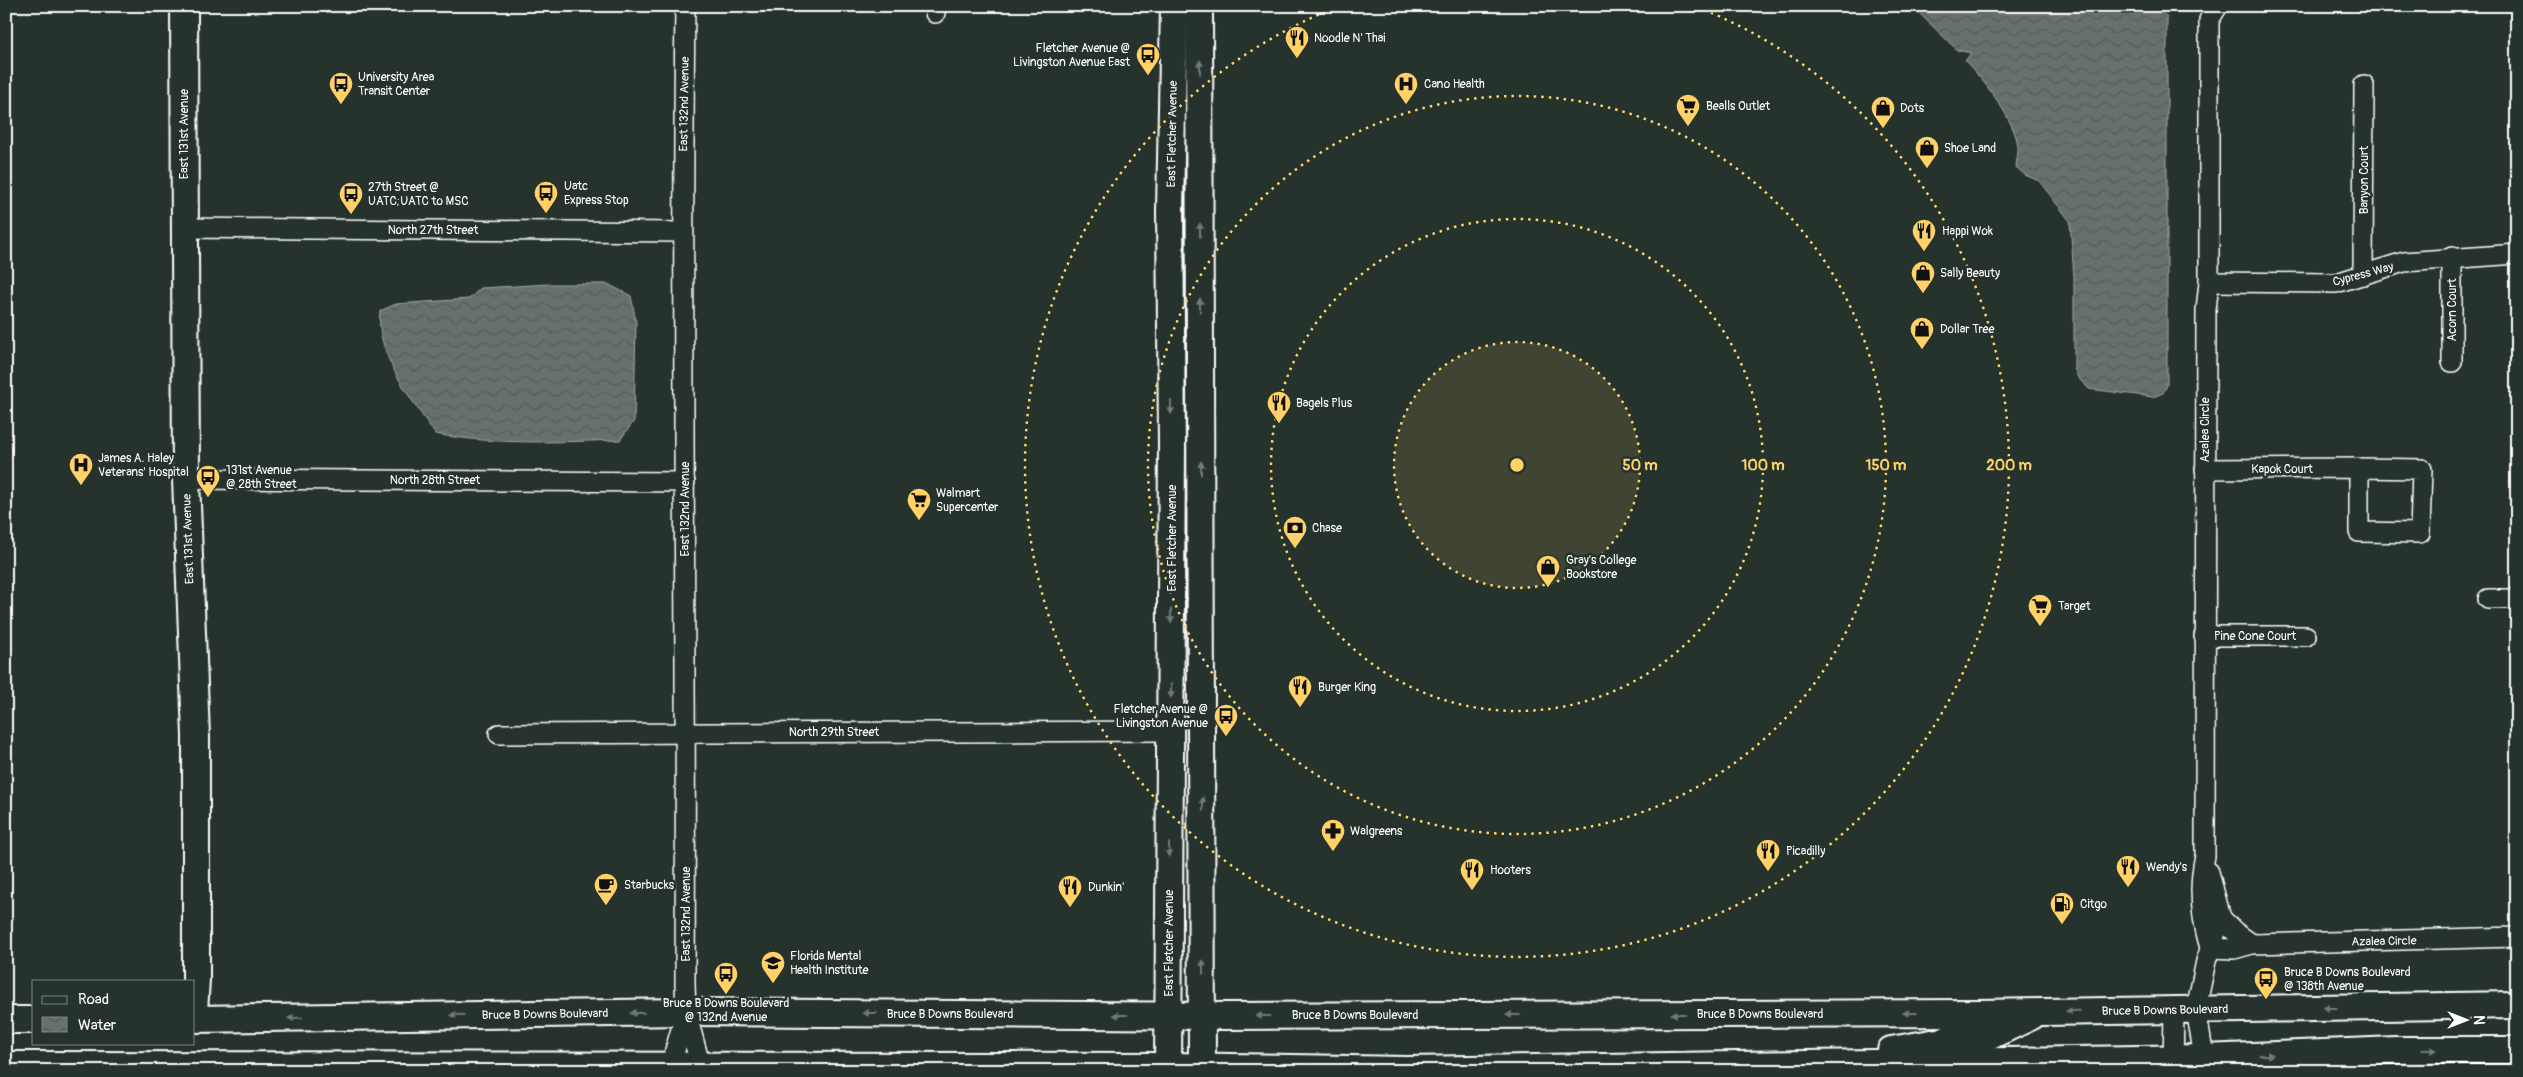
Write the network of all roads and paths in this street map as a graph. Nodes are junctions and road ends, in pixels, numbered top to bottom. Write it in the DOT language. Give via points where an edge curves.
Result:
graph roads {
  1 [pos="184,6"];
  2 [pos="685,6"];
  3 [pos="1174,6"];
  4 [pos="1200,6"];
  5 [pos="2218,6"];
  6 [pos="2364,85"];
  7 [pos="184,228"];
  8 [pos="682,232"];
  9 [pos="2517,254"];
  10 [pos="2452,257"];
  11 [pos="2363,275"];
  12 [pos="2209,282"];
  13 [pos="2452,362"];
  14 [pos="1172,445"];
  15 [pos="2359,468"];
  16 [pos="2205,469"];
  17 [pos="186,479"];
  18 [pos="685,482"];
  19 [pos="2517,599"];
  20 [pos="2488,600"];
  21 [pos="1202,622"];
  22 [pos="2204,636"];
  23 [pos="2306,636"];
  24 [pos="1170,731"];
  25 [pos="686,732"];
  26 [pos="499,734"];
  27 [pos="2205,856"];
  28 [pos="2221,918"];
  29 [pos="2517,937"];
  30 [pos="2252,944"];
  31 [pos="2210,948"];
  32 [pos="195,996"];
  33 [pos="2517,1005"];
  34 [pos="2185,1009"];
  35 [pos="686,1012"];
  36 [pos="2041,1012"];
  37 [pos="1978,1013"];
  38 [pos="1168,1015"];
  39 [pos="1204,1016"];
  40 [pos="195,1019"];
  41 [pos="6,1020"];
  42 [pos="32,1020"];
  43 [pos="2517,1050"];
  44 [pos="190,1060"];
  45 [pos="1959,1062"];
  46 [pos="1819,1064"];
  47 [pos="2173,1064"];
  48 [pos="2204,1064"];
  49 [pos="6,1065"];
  50 [pos="669,1068"];
  51 [pos="702,1068"];
  52 [pos="1168,1068"];
  53 [pos="1768,1068"];
  54 [pos="1203,1069"];
  1 -- 7 [label="main road, East 131st Avenue"];
  2 -- 8 [label="street, East 132nd Avenue"];
  3 -- 14 [label="main road, East Fletcher Avenue, one-way" via="1170,210"];
  21 -- 4 [label="main road, one-way"];
  5 -- 12 [label="street, Azalea Circle" via="2209,20"];
  6 -- 11 [label="street, Banyon Court"];
  7 -- 8 [label="street, North 27th Street"];
  7 -- 17 [label="main road, East 131st Avenue"];
  8 -- 18 [label="street, East 132nd Avenue"];
  9 -- 10 [label="street, Cypress Way"];
  10 -- 11 [label="street, Cypress Way" via="2404,262"];
  10 -- 13 [label="street, Acorn Court"];
  11 -- 12 [label="street, Cypress Way" via="2336,283"];
  12 -- 16 [label="street, Azalea Circle"];
  14 -- 21 [label="main road" via="1186,493 1185,561"];
  14 -- 24 [label="main road, East Fletcher Avenue, one-way"];
  15 -- 15 [label="street, Kapok Court" via="2359,532 2420,533 2422,469"];
  15 -- 16 [label="street, Kapok Court"];
  16 -- 22 [label="street, Azalea Circle"];
  17 -- 18 [label="street, North 28th Street"];
  17 -- 32 [label="main road, East 131st Avenue" via="196,736"];
  18 -- 25 [label="street, East 132nd Avenue"];
  19 -- 20 [label="street"];
  39 -- 21 [label="main road, one-way"];
  22 -- 23 [label="street, Pine Cone Court"];
  22 -- 27 [label="street, Azalea Circle"];
  24 -- 25 [label="street, North 29th Street"];
  24 -- 38 [label="main road, East Fletcher Avenue, one-way"];
  25 -- 26 [label="street, North 29th Street"];
  25 -- 35 [label="street, East 132nd Avenue"];
  27 -- 28 [label="street, Azalea Circle"];
  27 -- 31 [label="street, Azalea Circle" via="2202,922"];
  28 -- 30 [label="street"];
  28 -- 31 [label="street"];
  29 -- 30 [label="street, Azalea Circle"];
  30 -- 31 [label="street, Azalea Circle" via="2234,949"];
  31 -- 34 [label="street"];
  33 -- 34 [label="main road, Bruce B Downs Boulevard, one-way"];
  34 -- 36 [label="main road, Bruce B Downs Boulevard, one-way"];
  34 -- 47 [label="street"];
  34 -- 48 [label="street"];
  38 -- 35 [label="main road, Bruce B Downs Boulevard, one-way"];
  35 -- 40 [label="main road, Bruce B Downs Boulevard, one-way"];
  35 -- 50 [label="street"];
  35 -- 51 [label="street"];
  36 -- 37 [label="main road, Bruce B Downs Boulevard"];
  36 -- 45 [label="main road" via="1982,1040"];
  37 -- 39 [label="main road, Bruce B Downs Boulevard, one-way"];
  37 -- 46 [label="main road" via="1963,1031 1943,1040"];
  38 -- 39 [label="main road, Bruce B Downs Boulevard"];
  38 -- 52 [label="main road, East Fletcher Avenue"];
  39 -- 54 [label="main road"];
  41 -- 42 [label="main road"];
  48 -- 43 [label="main road, one-way" via="2396,1050"];
  44 -- 49 [label="main road"];
  44 -- 50 [label="main road"];
  45 -- 46 [label="main road"];
  45 -- 47 [label="main road"];
  46 -- 53 [label="main road"];
  47 -- 48 [label="main road"];
  50 -- 51 [label="main road"];
  51 -- 52 [label="main road"];
  52 -- 54 [label="main road"];
  53 -- 54 [label="main road"];
}
